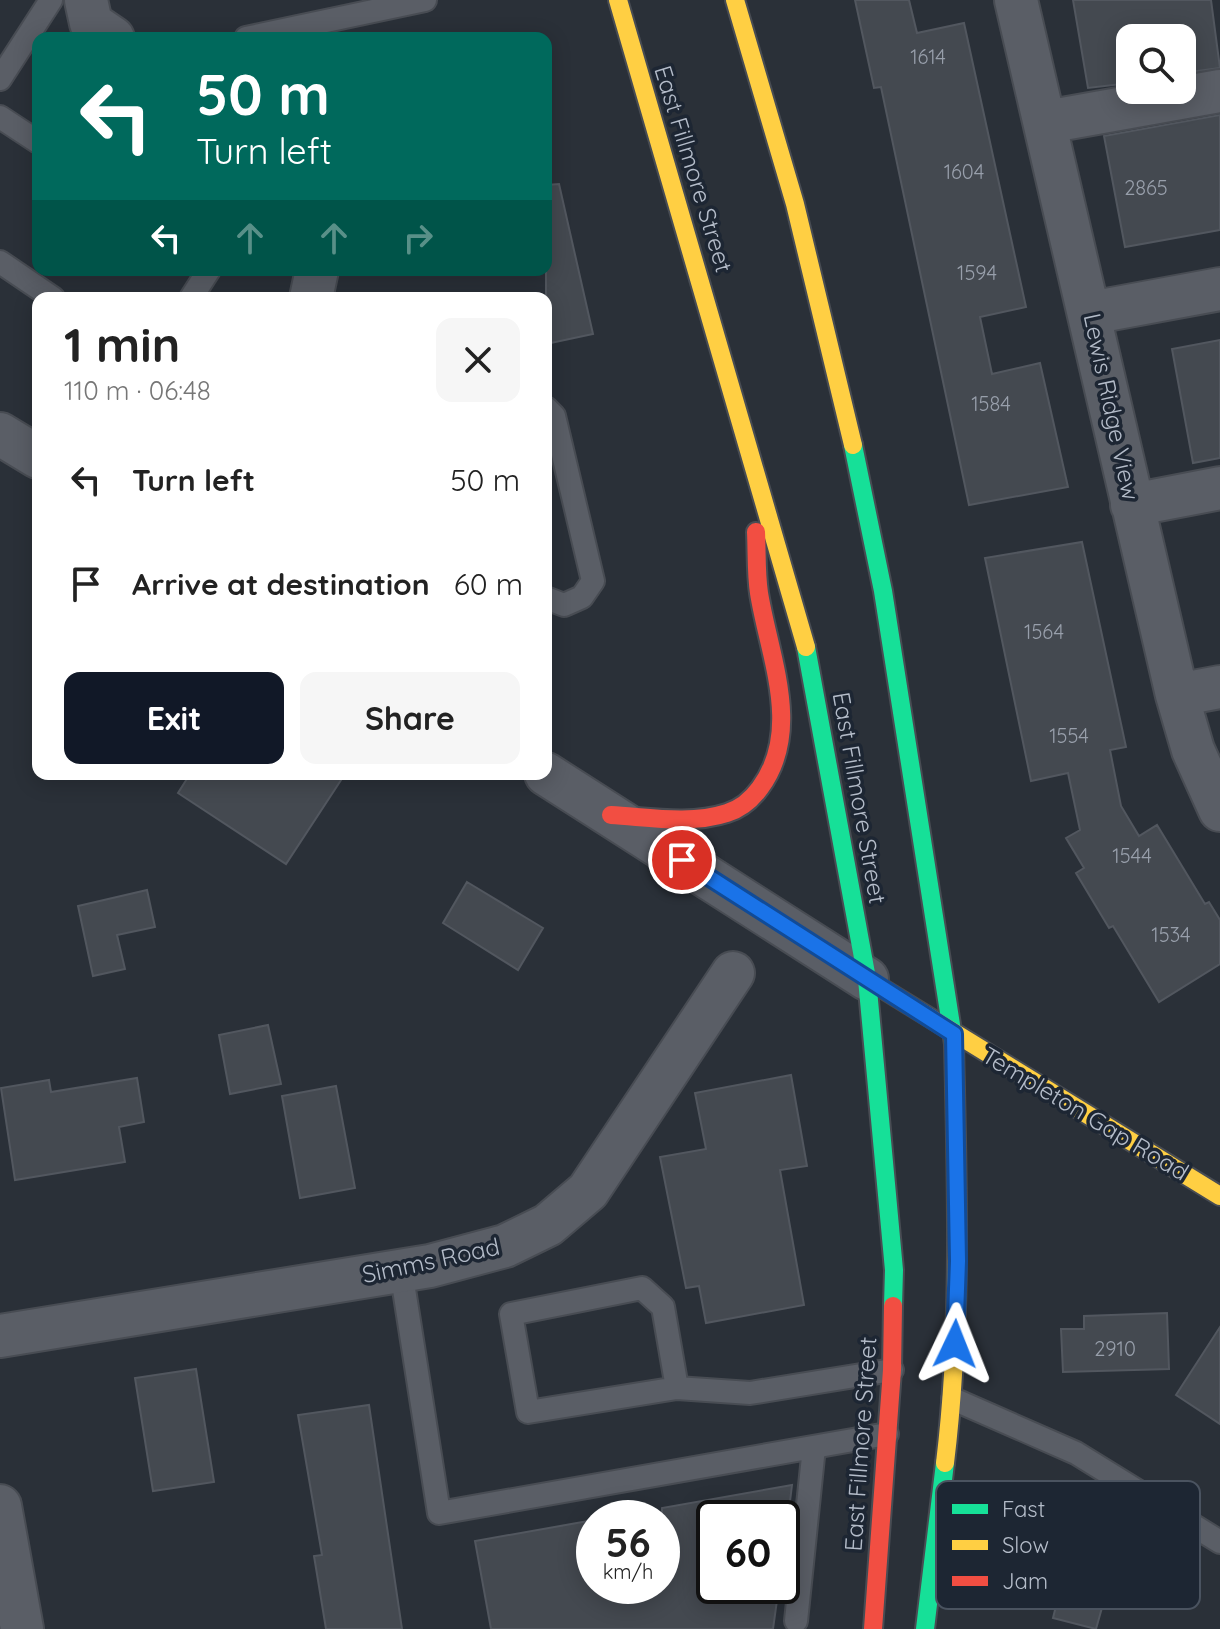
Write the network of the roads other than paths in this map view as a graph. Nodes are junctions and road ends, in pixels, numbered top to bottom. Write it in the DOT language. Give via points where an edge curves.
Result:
graph roads {
  1 [pos="54,0"];
  2 [pos="425,0"];
  3 [pos="618,0"];
  4 [pos="735,0"];
  5 [pos="1016,0"];
  6 [pos="97,20"];
  7 [pos="32,32"];
  8 [pos="32,32"];
  9 [pos="274,32"];
  10 [pos="0,79"];
  11 [pos="1220,91"];
  12 [pos="0,117"];
  13 [pos="1046,122"];
  14 [pos="32,138"];
  15 [pos="0,262"];
  16 [pos="1220,289"];
  17 [pos="44,292"];
  18 [pos="1090,313"];
  19 [pos="552,414"];
  20 [pos="0,434"];
  21 [pos="32,453"];
  22 [pos="753,458"];
  23 [pos="1220,488"];
  24 [pos="1132,505"];
  25 [pos="552,600"];
  26 [pos="1220,687"];
  27 [pos="1177,695"];
  28 [pos="552,778"];
  29 [pos="1220,810"];
  30 [pos="611,815"];
  31 [pos="733,973"];
  32 [pos="867,979"];
  33 [pos="954,1034"];
  34 [pos="1220,1196"];
  35 [pos="401,1270"];
  36 [pos="0,1336"];
  37 [pos="892,1370"];
  38 [pos="677,1388"];
  39 [pos="953,1399"];
  40 [pos="887,1434"];
  41 [pos="814,1447"];
  42 [pos="943,1481"];
  43 [pos="1121,1481"];
  44 [pos="0,1506"];
  45 [pos="1200,1530"];
  46 [pos="936,1539"];
  47 [pos="1220,1542"];
  48 [pos="796,1621"];
  49 [pos="22,1629"];
  50 [pos="873,1629"];
  51 [pos="925,1629"];
  1 -- 6 [label="lane"];
  1 -- 7 [label="lane"];
  2 -- 9 [label="lane"];
  3 -- 22 [label="main road, East Fillmore Street"];
  4 -- 33 [label="main road" via="843,394 888,621"];
  5 -- 13 [label="street, Lewis Ridge View"];
  8 -- 10 [label="lane"];
  11 -- 13 [label="street"];
  12 -- 14 [label="lane"];
  13 -- 18 [label="street, Lewis Ridge View"];
  15 -- 17 [label="lane"];
  16 -- 18 [label="street"];
  18 -- 24 [label="street, Lewis Ridge View"];
  19 -- 25 [label="lane" via="593,581 582,597 564,605"];
  20 -- 21 [label="street"];
  22 -- 30 [label="main road" via="759,590 781,711 779,759 766,784 731,812 684,819"];
  22 -- 32 [label="main road, East Fillmore Street" via="809,658"];
  23 -- 24 [label="street"];
  24 -- 27 [label="street, Lewis Ridge View"];
  26 -- 27 [label="street"];
  27 -- 29 [label="street, Lewis Ridge View" via="1193,750"];
  28 -- 30 [label="street, Templeton Gap Road"];
  30 -- 32 [label="street, Templeton Gap Road"];
  31 -- 35 [label="street, Simms Road" via="588,1191 548,1225 505,1246"];
  32 -- 33 [label="main road, Templeton Gap Road"];
  32 -- 37 [label="main road, East Fillmore Street" via="894,1270"];
  33 -- 34 [label="main road, Templeton Gap Road"];
  33 -- 39 [label="main road" via="958,1261"];
  35 -- 36 [label="street, Simms Road"];
  35 -- 41 [label="lane" via="439,1513"];
  37 -- 38 [label="lane" via="750,1393"];
  37 -- 40 [label="main road, East Fillmore Street"];
  38 -- 38 [label="lane" via="528,1412 511,1314 642,1288 663,1307"];
  39 -- 42 [label="main road"];
  39 -- 43 [label="lane" via="1076,1453"];
  40 -- 41 [label="lane"];
  40 -- 50 [label="main road, East Fillmore Street"];
  41 -- 48 [label="lane"];
  44 -- 49 [label="street"];
  45 -- 47 [label="lane"];
  46 -- 51 [label="main road"];
}
